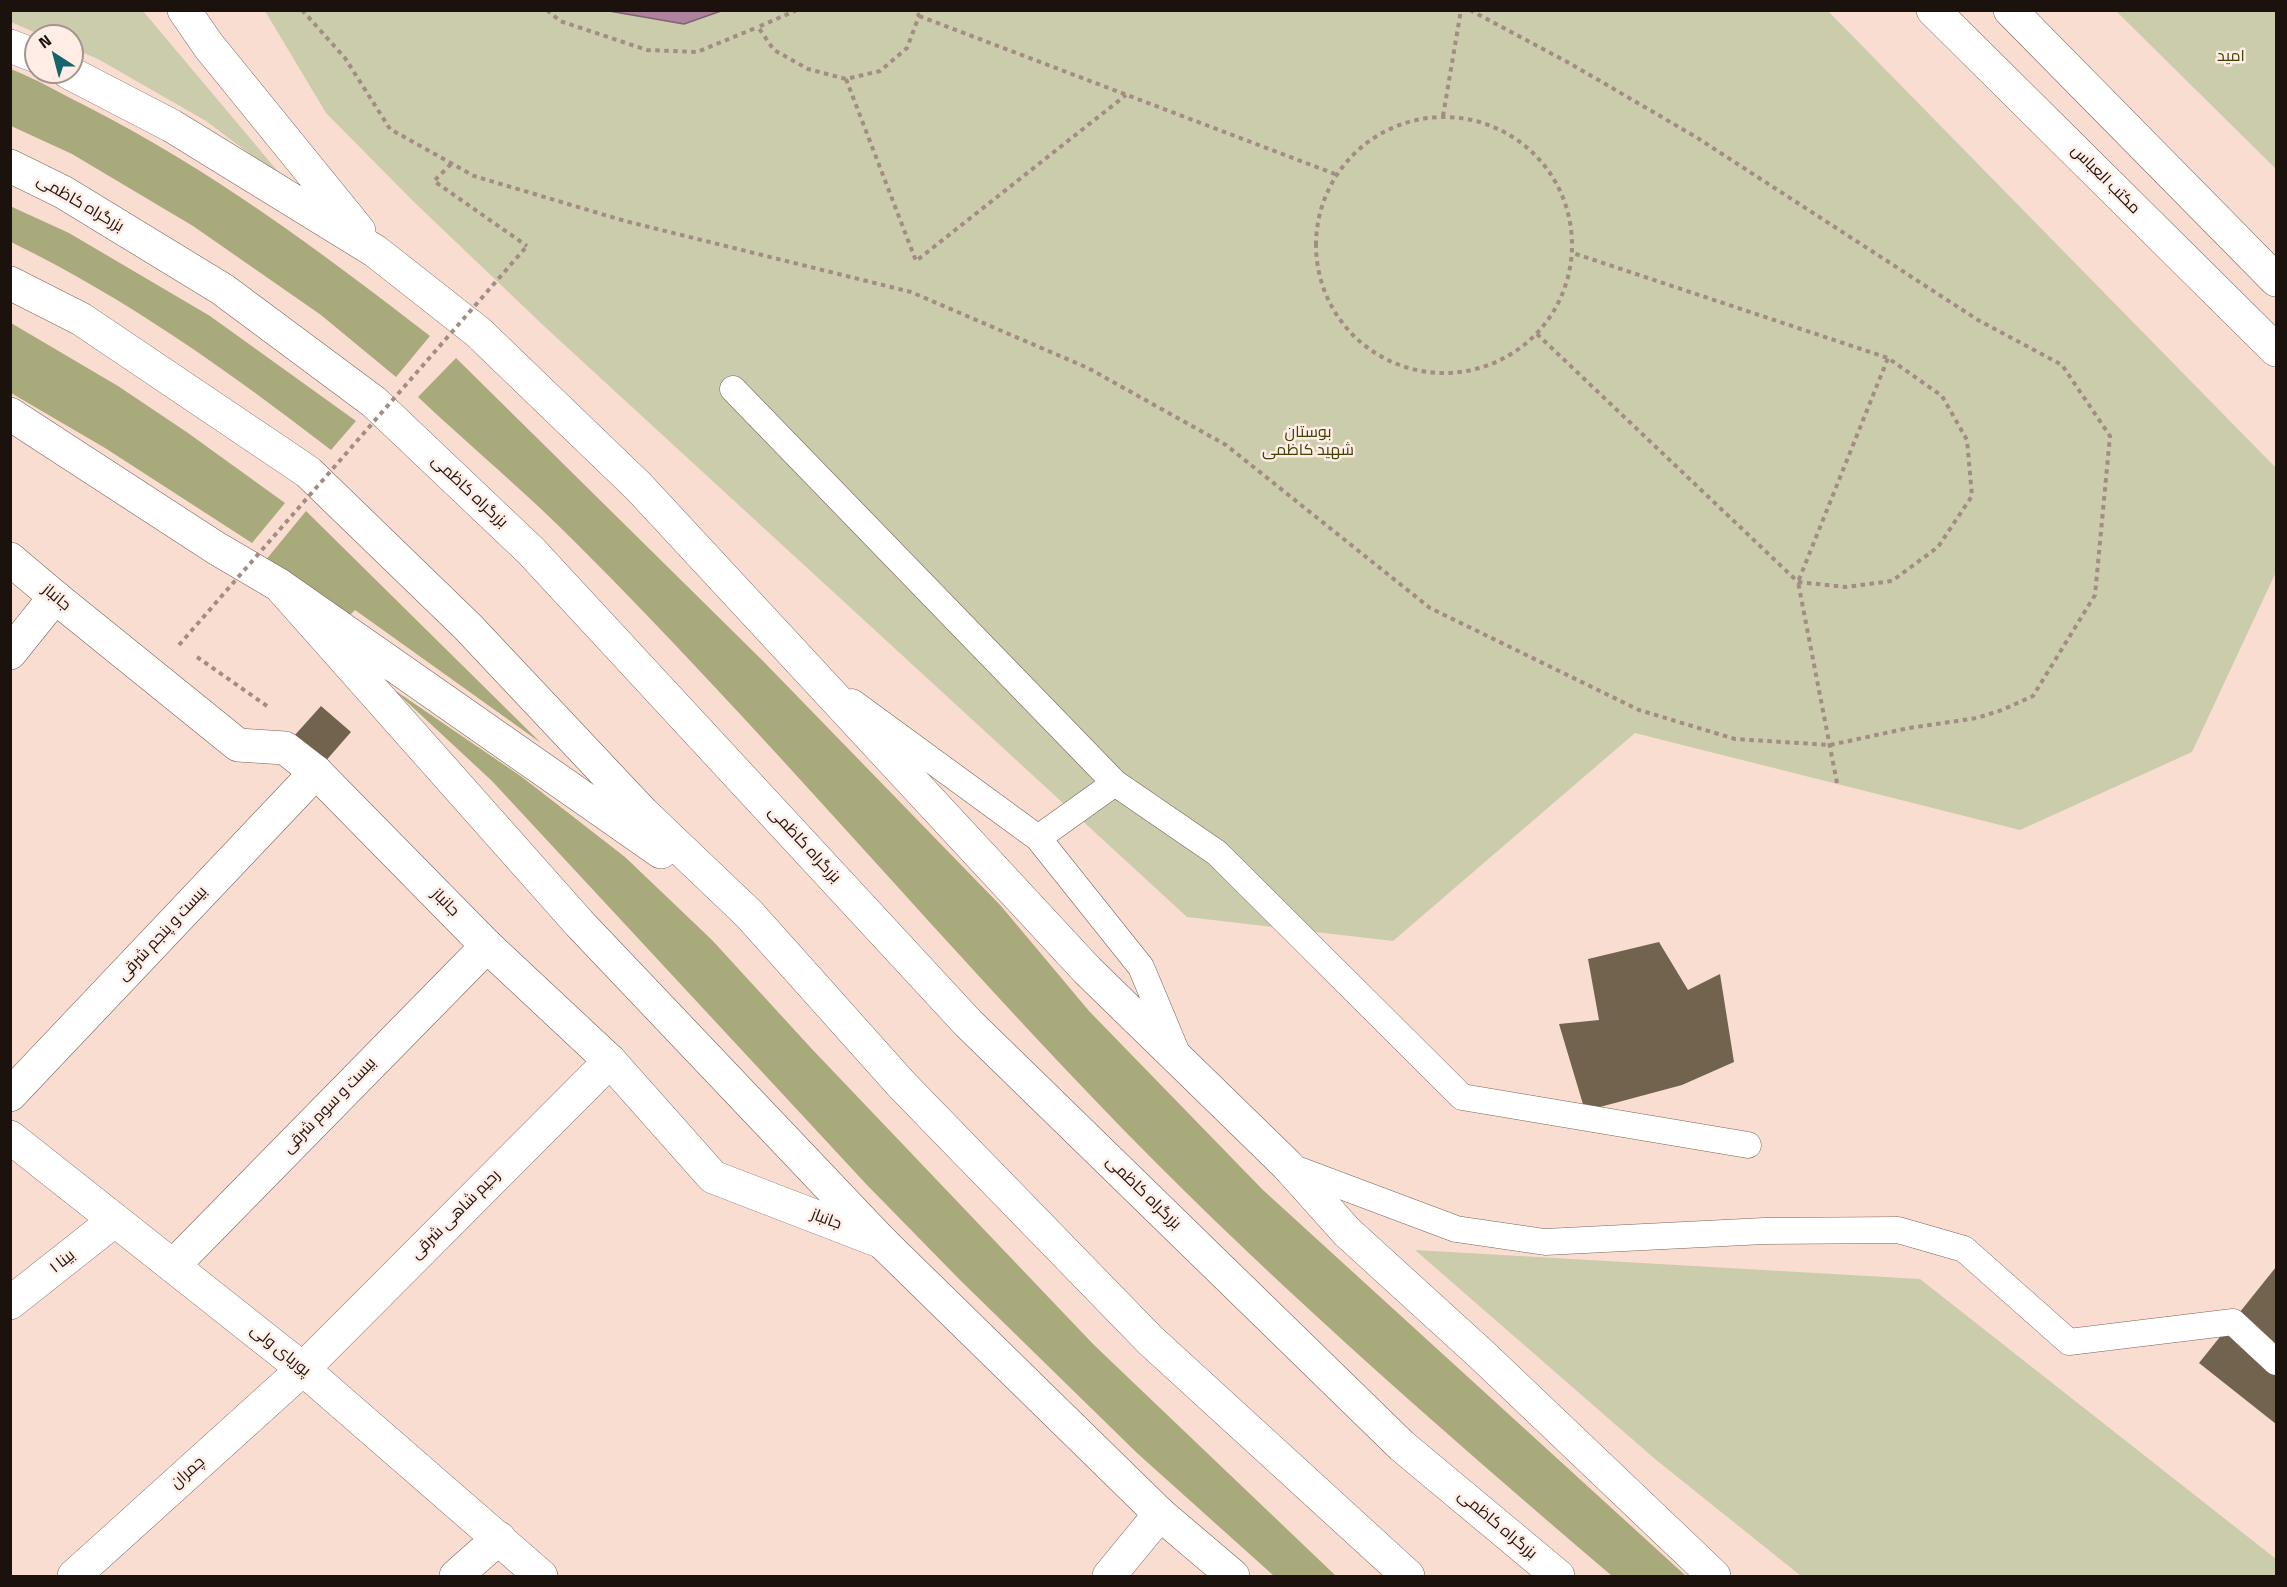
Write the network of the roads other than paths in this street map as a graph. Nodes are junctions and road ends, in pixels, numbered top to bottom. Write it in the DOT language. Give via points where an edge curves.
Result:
graph roads {
  1 [pos="183,10"];
  2 [pos="1934,10"];
  3 [pos="2010,10"];
  4 [pos="84,80"];
  5 [pos="10,166"];
  6 [pos="375,251"];
  7 [pos="2277,280"];
  8 [pos="10,283"];
  9 [pos="2277,350"];
  10 [pos="733,389"];
  11 [pos="10,414"];
  12 [pos="10,559"];
  13 [pos="279,585"];
  14 [pos="55,597"];
  15 [pos="10,653"];
  16 [pos="806,669"];
  17 [pos="316,772"];
  18 [pos="1115,783"];
  19 [pos="1038,838"];
  20 [pos="749,914"];
  21 [pos="487,946"];
  22 [pos="609,1061"];
  23 [pos="1180,1062"];
  24 [pos="10,1095"];
  25 [pos="10,1137"];
  26 [pos="1749,1145"];
  27 [pos="1287,1165"];
  28 [pos="115,1220"];
  29 [pos="882,1242"];
  30 [pos="173,1266"];
  31 [pos="10,1304"];
  32 [pos="2277,1362"];
  33 [pos="303,1369"];
  34 [pos="1160,1514"];
  35 [pos="499,1539"];
  36 [pos="74,1576"];
  37 [pos="456,1576"];
  38 [pos="541,1576"];
  39 [pos="1109,1576"];
  40 [pos="1233,1576"];
  41 [pos="1408,1576"];
  42 [pos="1558,1576"];
  43 [pos="1713,1576"];
  1 -- 6 [label="main road"];
  2 -- 9 [label="main road, مکتب العباس"];
  3 -- 7 [label="main road"];
  4 -- 6 [label="main road" via="172,126"];
  5 -- 42 [label="main road, بزرگراه کاظمی" via="63,192 222,289 374,402 531,551 969,1023 1402,1446"];
  6 -- 16 [label="main road" via="477,332 639,487"];
  8 -- 20 [label="main road" via="81,319 308,472 468,627 643,813"];
  10 -- 18 [label="lane"];
  11 -- 13 [label="main road"];
  12 -- 14 [label="main road, جانباز"];
  13 -- 20 [label="main road"];
  13 -- 29 [label="main road" via="579,923"];
  14 -- 15 [label="main road"];
  14 -- 17 [label="main road, جانباز" via="238,745 285,748"];
  16 -- 19 [label="lane"];
  16 -- 23 [label="main road" via="1087,970"];
  17 -- 21 [label="main road, جانباز"];
  17 -- 24 [label="main road, بیست و پنجم شرقی"];
  18 -- 19 [label="lane"];
  18 -- 26 [label="lane" via="1217,853 1462,1097"];
  19 -- 23 [label="lane" via="1141,967"];
  20 -- 41 [label="main road" via="902,1085 1150,1340"];
  21 -- 22 [label="main road, جانباز"];
  21 -- 30 [label="main road, بیست و سوم شرقی"];
  22 -- 29 [label="main road, جانباز" via="713,1177"];
  22 -- 33 [label="main road, رحیم شاهی شرقی"];
  23 -- 27 [label="main road"];
  25 -- 28 [label="main road, پوریای ولی"];
  27 -- 32 [label="lane" via="1456,1229 1545,1242 1764,1231 1898,1230 1964,1249 2069,1342 2234,1322"];
  27 -- 43 [label="main road" via="1347,1233 1482,1355"];
  28 -- 30 [label="main road, پوریای ولی"];
  28 -- 31 [label="main road, بینا ۱"];
  29 -- 34 [label="main road"];
  30 -- 33 [label="main road, پوریای ولی"];
  33 -- 35 [label="main road, پوریای ولی"];
  33 -- 36 [label="main road, چمران"];
  34 -- 39 [label="main road"];
  34 -- 40 [label="main road"];
  35 -- 37 [label="main road"];
  35 -- 38 [label="main road, پوریای ولی"];
}
